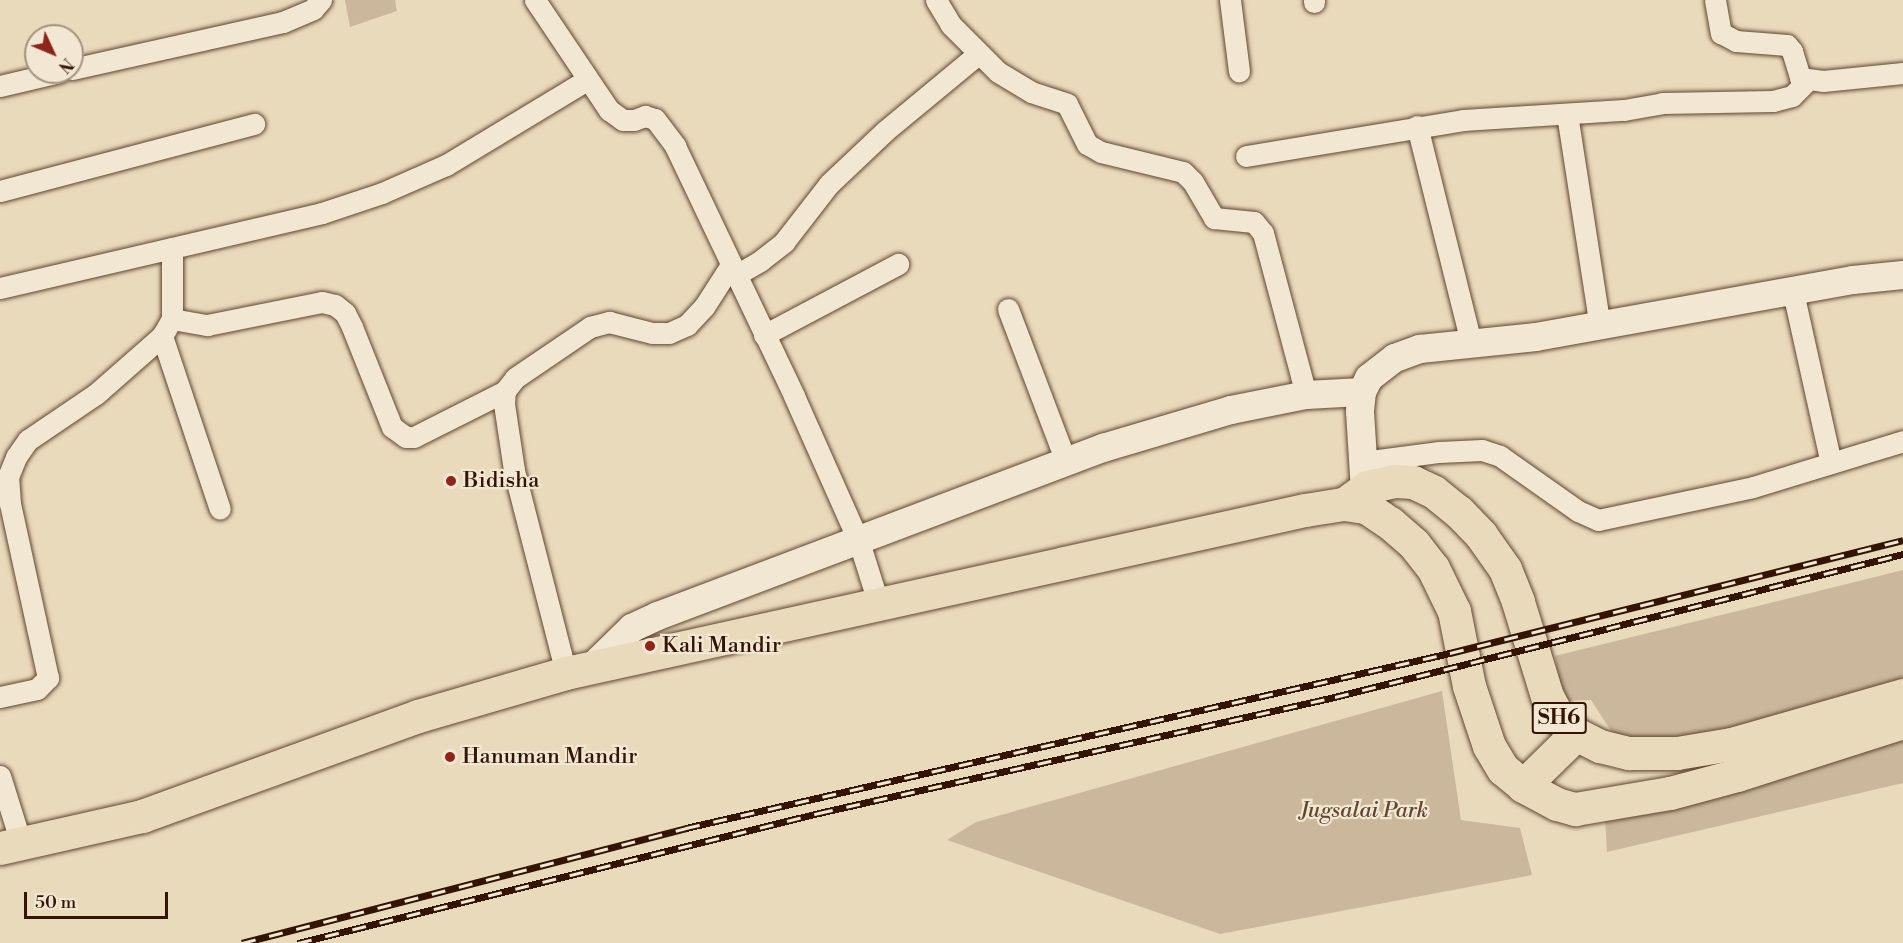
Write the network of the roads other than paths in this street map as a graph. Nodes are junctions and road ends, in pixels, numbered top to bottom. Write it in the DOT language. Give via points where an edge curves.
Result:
graph roads {
  1 [pos="321,0"];
  2 [pos="535,0"];
  3 [pos="936,0"];
  4 [pos="1230,0"];
  5 [pos="1715,0"];
  6 [pos="978,54"];
  7 [pos="84,66"];
  8 [pos="1239,71"];
  9 [pos="1903,74"];
  10 [pos="24,80"];
  11 [pos="587,80"];
  12 [pos="1808,80"];
  13 [pos="0,86"];
  14 [pos="1567,114"];
  15 [pos="254,124"];
  16 [pos="1417,126"];
  17 [pos="1246,156"];
  18 [pos="0,191"];
  19 [pos="172,248"];
  20 [pos="898,264"];
  21 [pos="733,270"];
  22 [pos="1903,275"];
  23 [pos="0,288"];
  24 [pos="1793,292"];
  25 [pos="1008,309"];
  26 [pos="1600,326"];
  27 [pos="167,328"];
  28 [pos="765,335"];
  29 [pos="1471,342"];
  30 [pos="505,391"];
  31 [pos="1362,392"];
  32 [pos="1306,395"];
  33 [pos="1903,441"];
  34 [pos="8,459"];
  35 [pos="1066,462"];
  36 [pos="1831,463"];
  37 [pos="1360,490"];
  38 [pos="220,509"];
  39 [pos="859,542"];
  40 [pos="879,605"];
  41 [pos="578,671"];
  42 [pos="1903,695"];
  43 [pos="0,697"];
  44 [pos="1903,722"];
  45 [pos="1576,734"];
  46 [pos="0,776"];
  47 [pos="1523,786"];
  48 [pos="10,846"];
  1 -- 7 [label="street" via="313,9 283,22"];
  2 -- 11 [label="street"];
  3 -- 6 [label="street" via="951,26"];
  4 -- 8 [label="street"];
  5 -- 12 [label="street" via="1721,33 1736,41 1787,45 1800,78"];
  6 -- 21 [label="street" via="885,131 829,184 784,242 760,261"];
  6 -- 32 [label="street" via="1015,83 1067,104 1087,144 1128,160 1174,168 1193,182 1214,218 1254,222 1263,233"];
  9 -- 12 [label="street"];
  10 -- 13 [label="street"];
  11 -- 19 [label="street" via="446,165 382,193 322,213"];
  11 -- 21 [label="street" via="609,110 623,120 645,116 655,119 664,129"];
  12 -- 14 [label="street" via="1792,96 1773,101 1662,103 1624,111"];
  14 -- 16 [label="street"];
  14 -- 26 [label="street"];
  15 -- 18 [label="street"];
  16 -- 17 [label="street"];
  16 -- 29 [label="street"];
  19 -- 23 [label="street"];
  19 -- 27 [label="street"];
  20 -- 28 [label="street"];
  21 -- 28 [label="street"];
  21 -- 30 [label="street" via="687,325 669,333 652,333 609,322 590,327 515,378"];
  22 -- 24 [label="street"];
  24 -- 26 [label="street"];
  24 -- 36 [label="street"];
  25 -- 35 [label="street"];
  26 -- 29 [label="street" via="1536,337"];
  27 -- 30 [label="street" via="207,325 322,302 335,305 345,313 352,327 392,427 406,437 414,437"];
  27 -- 34 [label="street" via="96,394 28,440"];
  27 -- 38 [label="street"];
  28 -- 39 [label="street"];
  29 -- 31 [label="street" via="1420,349 1395,358 1369,378"];
  30 -- 41 [label="street" via="514,471"];
  31 -- 32 [label="street"];
  31 -- 37 [label="street"];
  32 -- 35 [label="street" via="1231,410"];
  33 -- 36 [label="street"];
  34 -- 43 [label="street" via="10,504 48,678 38,689"];
  35 -- 39 [label="street"];
  36 -- 37 [label="street" via="1753,487 1598,520 1578,511 1500,456 1482,450 1439,452"];
  37 -- 40 [label="main road, SH6" via="1305,510"];
  37 -- 45 [label="main road, SH6" via="1395,481 1413,482 1460,512 1481,535 1505,569 1547,696 1558,717"];
  37 -- 47 [label="main road" via="1433,568 1454,611 1469,686 1488,746 1503,768"];
  39 -- 40 [label="street"];
  39 -- 41 [label="street" via="632,628"];
  40 -- 41 [label="main road, SH6"];
  41 -- 48 [label="main road, SH6" via="418,716 142,816"];
  42 -- 45 [label="main road, SH6" via="1731,744 1677,753 1629,753 1600,746"];
  44 -- 47 [label="main road" via="1737,775 1628,802 1575,809"];
  45 -- 47 [label="main road"];
  46 -- 48 [label="street"];
}
